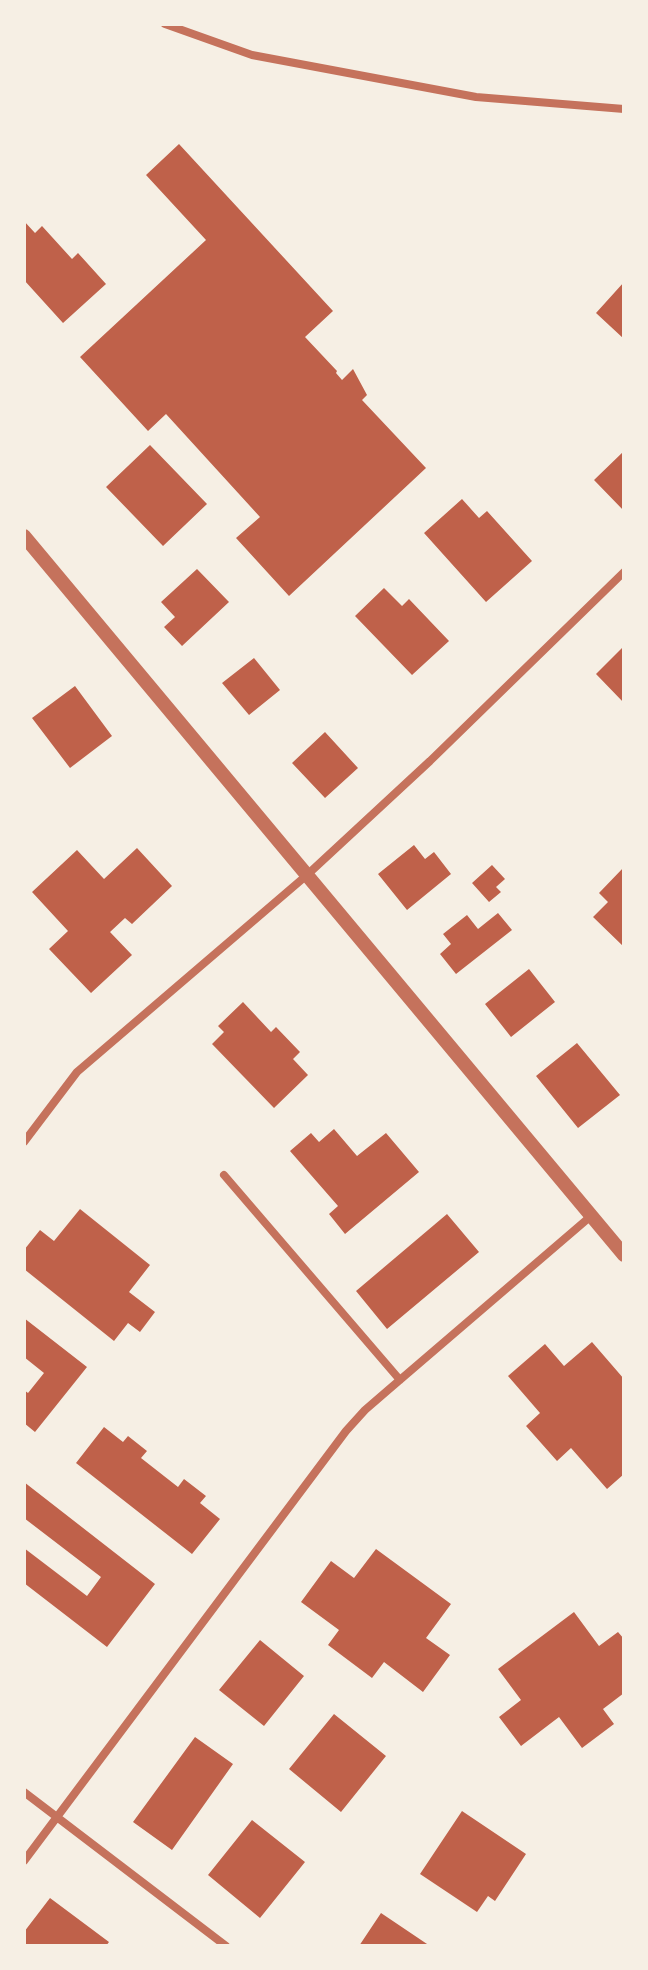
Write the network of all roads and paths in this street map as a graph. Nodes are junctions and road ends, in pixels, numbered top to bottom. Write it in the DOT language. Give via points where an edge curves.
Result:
graph roads {
  1 [pos="165,24"];
  2 [pos="624,109"];
  3 [pos="24,536"];
  4 [pos="624,572"];
  5 [pos="307,875"];
  6 [pos="24,1142"];
  7 [pos="224,1175"];
  8 [pos="591,1216"];
  9 [pos="624,1255"];
  10 [pos="400,1380"];
  11 [pos="24,1792"];
  12 [pos="57,1817"];
  13 [pos="24,1861"];
  14 [pos="226,1946"];
  1 -- 2 [label="street" via="252,55 476,97"];
  3 -- 5 [label="street"];
  4 -- 5 [label="street"];
  5 -- 6 [label="street" via="77,1072"];
  5 -- 8 [label="street"];
  7 -- 10 [label="street"];
  8 -- 9 [label="street"];
  8 -- 10 [label="street"];
  10 -- 12 [label="street" via="346,1431"];
  11 -- 12 [label="street"];
  12 -- 13 [label="street"];
  12 -- 14 [label="street"];
}
